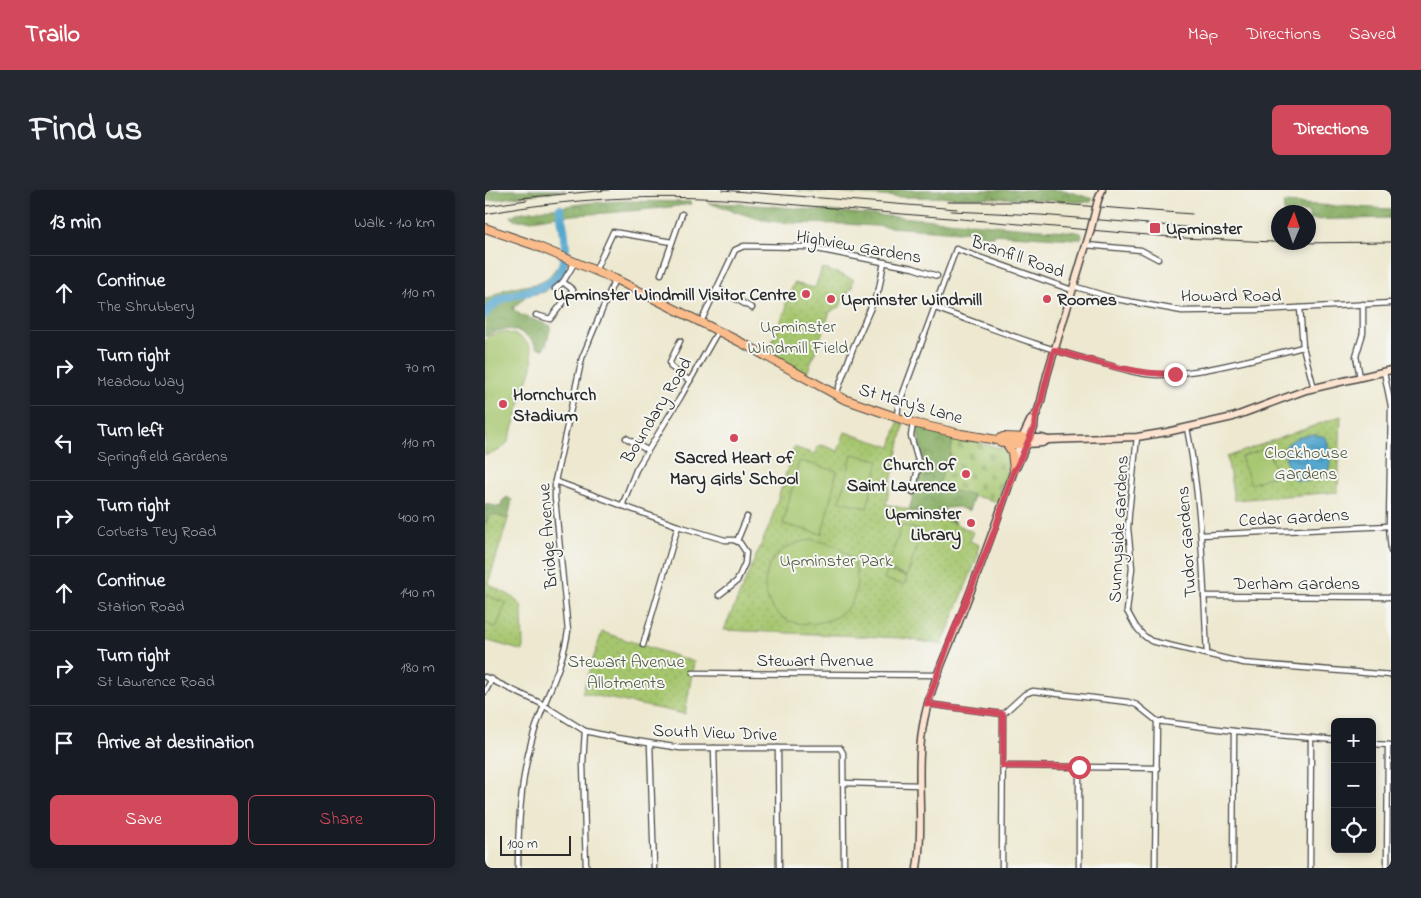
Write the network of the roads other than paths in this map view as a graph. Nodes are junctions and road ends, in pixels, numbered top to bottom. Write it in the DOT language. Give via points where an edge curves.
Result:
graph roads {
  1 [pos="1102,190"];
  2 [pos="682,214"];
  3 [pos="485,228"];
  4 [pos="672,242"];
  5 [pos="1086,245"];
  6 [pos="568,259"];
  7 [pos="1158,259"];
  8 [pos="884,262"];
  9 [pos="595,271"];
  10 [pos="661,274"];
  11 [pos="937,276"];
  12 [pos="615,279"];
  13 [pos="563,282"];
  14 [pos="555,288"];
  15 [pos="1072,288"];
  16 [pos="718,289"];
  17 [pos="1391,303"];
  18 [pos="1363,304"];
  19 [pos="752,308"];
  20 [pos="935,308"];
  21 [pos="1300,308"];
  22 [pos="536,315"];
  23 [pos="701,322"];
  24 [pos="718,331"];
  25 [pos="680,341"];
  26 [pos="1303,346"];
  27 [pos="1054,350"];
  28 [pos="1387,371"];
  29 [pos="1360,377"];
  30 [pos="690,381"];
  31 [pos="1314,388"];
  32 [pos="836,395"];
  33 [pos="1036,415"];
  34 [pos="897,418"];
  35 [pos="913,423"];
  36 [pos="1187,428"];
  37 [pos="1137,437"];
  38 [pos="626,438"];
  39 [pos="997,440"];
  40 [pos="1049,440"];
  41 [pos="1025,441"];
  42 [pos="1007,444"];
  43 [pos="647,450"];
  44 [pos="1014,469"];
  45 [pos="555,481"];
  46 [pos="913,492"];
  47 [pos="622,506"];
  48 [pos="747,517"];
  49 [pos="678,526"];
  50 [pos="1389,526"];
  51 [pos="1201,535"];
  52 [pos="737,541"];
  53 [pos="1391,551"];
  54 [pos="719,595"];
  55 [pos="1204,596"];
  56 [pos="1391,598"];
  57 [pos="643,645"];
  58 [pos="1207,654"];
  59 [pos="693,673"];
  60 [pos="937,675"];
  61 [pos="1391,675"];
  62 [pos="485,677"];
  63 [pos="492,679"];
  64 [pos="485,692"];
  65 [pos="543,704"];
  66 [pos="927,704"];
  67 [pos="1003,714"];
  68 [pos="1157,721"];
  69 [pos="585,730"];
  70 [pos="1234,731"];
  71 [pos="1311,738"];
  72 [pos="1331,740"];
  73 [pos="649,744"];
  74 [pos="1376,744"];
  75 [pos="1390,745"];
  76 [pos="714,748"];
  77 [pos="778,748"];
  78 [pos="1003,766"];
  79 [pos="1079,767"];
  80 [pos="1157,768"];
  81 [pos="844,783"];
  82 [pos="920,785"];
  83 [pos="518,868"];
  84 [pos="586,868"];
  85 [pos="654,868"];
  86 [pos="717,868"];
  87 [pos="779,868"];
  88 [pos="844,868"];
  89 [pos="917,868"];
  90 [pos="1002,868"];
  91 [pos="1079,868"];
  92 [pos="1155,868"];
  93 [pos="1233,868"];
  94 [pos="1310,868"];
  95 [pos="1387,868"];
  1 -- 5 [label="main road, bridge"];
  2 -- 4 [label="street"];
  3 -- 6 [label="main road, St Mary's Lane"];
  4 -- 9 [label="street" via="613,232"];
  4 -- 10 [label="street"];
  5 -- 7 [label="street" via="1141,250"];
  5 -- 15 [label="main road"];
  6 -- 9 [label="main road, St Mary's Lane"];
  6 -- 13 [label="street"];
  8 -- 11 [label="street, Highview Gardens"];
  8 -- 16 [label="street, Highview Gardens" via="807,248 744,246 735,250"];
  8 -- 32 [label="street" via="879,289"];
  9 -- 12 [label="main road, St Mary's Lane"];
  12 -- 23 [label="main road, St Mary's Lane"];
  12 -- 45 [label="street, Bridge Avenue" via="582,358"];
  13 -- 14 [label="street"];
  13 -- 22 [label="street" via="573,290 549,319"];
  15 -- 20 [label="street, Branfill Road" via="956,249"];
  15 -- 21 [label="street, Howard Road" via="1182,311"];
  15 -- 27 [label="main road"];
  16 -- 19 [label="street"];
  16 -- 23 [label="street, Highview Gardens"];
  17 -- 18 [label="street, Howard Road"];
  18 -- 21 [label="street, Howard Road"];
  18 -- 29 [label="street" via="1363,333 1357,356"];
  20 -- 27 [label="street"];
  20 -- 34 [label="street" via="898,407"];
  21 -- 26 [label="street"];
  23 -- 24 [label="main road, St Mary's Lane"];
  24 -- 30 [label="street, Boundary Road"];
  24 -- 32 [label="main road, St Mary's Lane"];
  25 -- 30 [label="street" via="670,362 671,367"];
  26 -- 27 [label="street" via="1254,360 1166,374 1138,372"];
  26 -- 31 [label="street"];
  27 -- 33 [label="main road"];
  28 -- 29 [label="main road, St Mary's Lane"];
  28 -- 50 [label="street" via="1391,406"];
  29 -- 31 [label="main road, St Mary's Lane"];
  30 -- 43 [label="street, Boundary Road"];
  31 -- 36 [label="main road, St Mary's Lane" via="1238,415"];
  32 -- 34 [label="main road, St Mary's Lane"];
  33 -- 40 [label="main road" via="1039,432"];
  33 -- 41 [label="main road" via="1031,419"];
  34 -- 35 [label="main road, St Mary's Lane"];
  35 -- 39 [label="main road, St Mary's Lane"];
  35 -- 46 [label="street" via="911,436 919,464"];
  36 -- 37 [label="main road, St Mary's Lane"];
  36 -- 51 [label="street, Tudor Gardens"];
  37 -- 40 [label="main road, St Mary's Lane"];
  37 -- 58 [label="street, Sunnyside Gardens" via="1128,528 1132,568 1127,610 1147,639"];
  38 -- 43 [label="street"];
  39 -- 41 [label="main road, St Mary's Lane" via="1003,437"];
  39 -- 42 [label="main road"];
  40 -- 41 [label="main road, St Mary's Lane" via="1042,443"];
  41 -- 42 [label="main road, St Mary's Lane"];
  41 -- 44 [label="main road"];
  42 -- 44 [label="main road"];
  43 -- 47 [label="street, Boundary Road"];
  44 -- 60 [label="main road" via="994,532"];
  45 -- 47 [label="street"];
  45 -- 65 [label="street, Bridge Avenue" via="568,631 565,651"];
  47 -- 49 [label="street"];
  48 -- 52 [label="street"];
  49 -- 52 [label="street"];
  49 -- 57 [label="street"];
  50 -- 51 [label="street, Cedar Gardens"];
  50 -- 53 [label="street"];
  51 -- 55 [label="street, Tudor Gardens"];
  52 -- 54 [label="street" via="746,552 745,563 737,581"];
  55 -- 56 [label="street, Derham Gardens"];
  55 -- 58 [label="street, Tudor Gardens"];
  58 -- 61 [label="street, Sunnyside Gardens" via="1245,663"];
  59 -- 60 [label="street, Stewart Avenue"];
  60 -- 66 [label="main road"];
  62 -- 63 [label="street, South View Drive"];
  63 -- 64 [label="street"];
  63 -- 65 [label="street, South View Drive"];
  65 -- 69 [label="street, South View Drive"];
  65 -- 83 [label="street, Bridge Avenue" via="523,786"];
  66 -- 67 [label="street"];
  66 -- 82 [label="main road" via="919,761"];
  67 -- 68 [label="street" via="1033,691 1128,702"];
  67 -- 78 [label="street"];
  68 -- 70 [label="street"];
  68 -- 80 [label="street"];
  69 -- 73 [label="street, South View Drive"];
  69 -- 84 [label="street"];
  70 -- 71 [label="street"];
  70 -- 93 [label="street"];
  71 -- 72 [label="street"];
  71 -- 94 [label="street"];
  73 -- 76 [label="street, South View Drive"];
  73 -- 85 [label="street"];
  74 -- 75 [label="street"];
  75 -- 95 [label="street"];
  76 -- 77 [label="street, South View Drive"];
  76 -- 86 [label="street"];
  77 -- 81 [label="street, South View Drive" via="840,748"];
  77 -- 87 [label="street"];
  78 -- 79 [label="street"];
  78 -- 90 [label="street"];
  79 -- 80 [label="street"];
  79 -- 91 [label="street"];
  80 -- 92 [label="street"];
  81 -- 82 [label="street"];
  81 -- 88 [label="street"];
  82 -- 89 [label="main road" via="921,846"];
}
